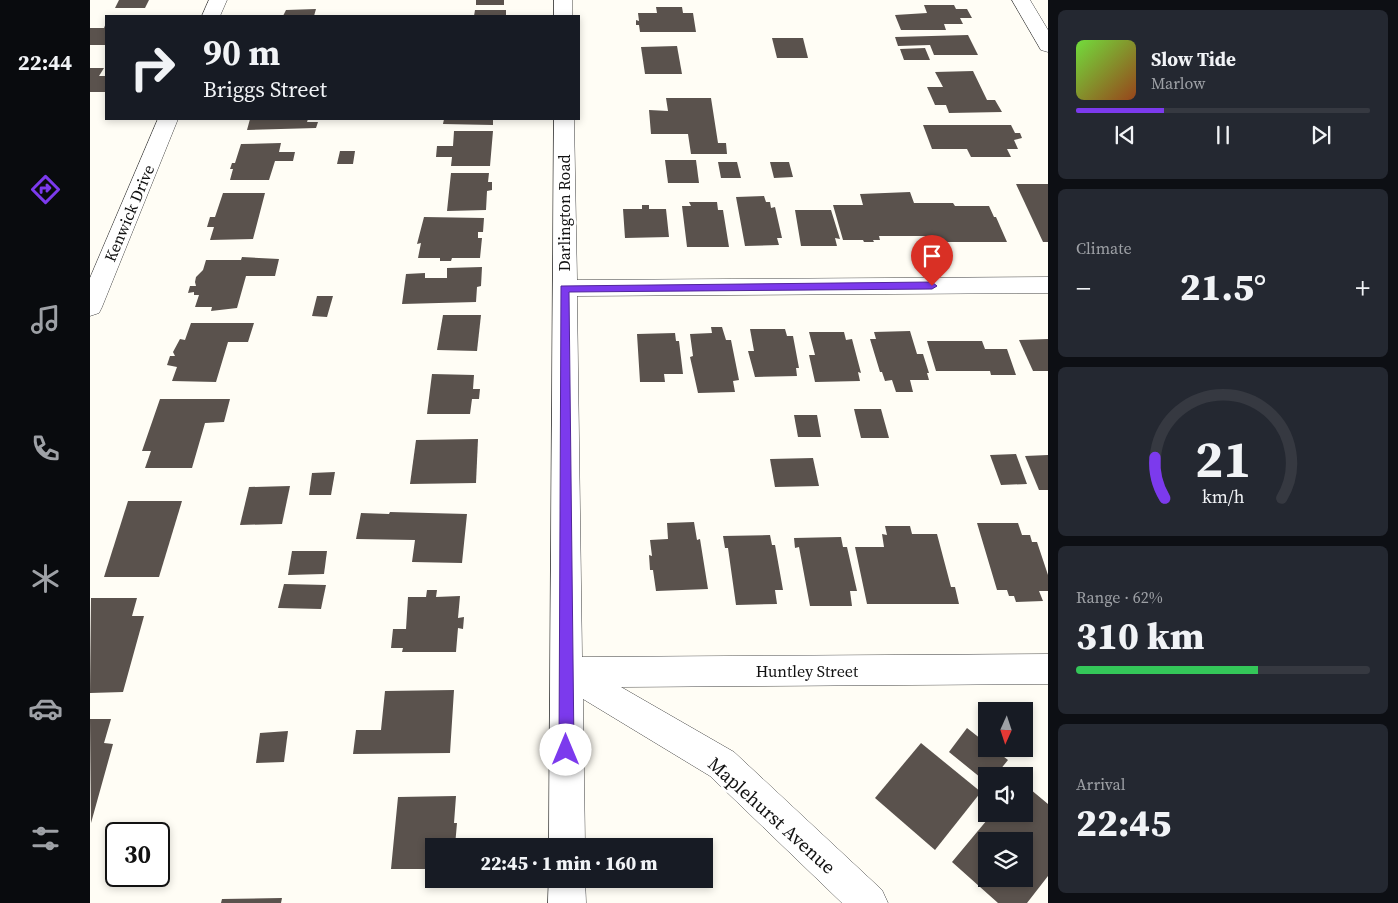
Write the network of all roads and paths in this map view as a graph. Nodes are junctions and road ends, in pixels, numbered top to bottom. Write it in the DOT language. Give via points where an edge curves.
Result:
graph roads {
  1 [pos="218,0"];
  2 [pos="563,0"];
  3 [pos="1021,0"];
  4 [pos="211,15"];
  5 [pos="563,15"];
  6 [pos="1048,46"];
  7 [pos="168,120"];
  8 [pos="564,120"];
  9 [pos="1048,285"];
  10 [pos="564,288"];
  11 [pos="90,307"];
  12 [pos="1048,669"];
  13 [pos="566,672"];
  14 [pos="567,838"];
  15 [pos="567,888"];
  16 [pos="567,903"];
  17 [pos="869,903"];
  1 -- 4 [label="street"];
  2 -- 5 [label="street"];
  3 -- 6 [label="street"];
  7 -- 11 [label="street, Kenwick Drive"];
  8 -- 10 [label="street, Darlington Road"];
  9 -- 10 [label="street"];
  10 -- 13 [label="street, Darlington Road"];
  12 -- 13 [label="street, Huntley Street"];
  13 -- 14 [label="street, Darlington Road"];
  13 -- 17 [label="street, Maplehurst Avenue" via="722,764"];
  15 -- 16 [label="street"];
}
